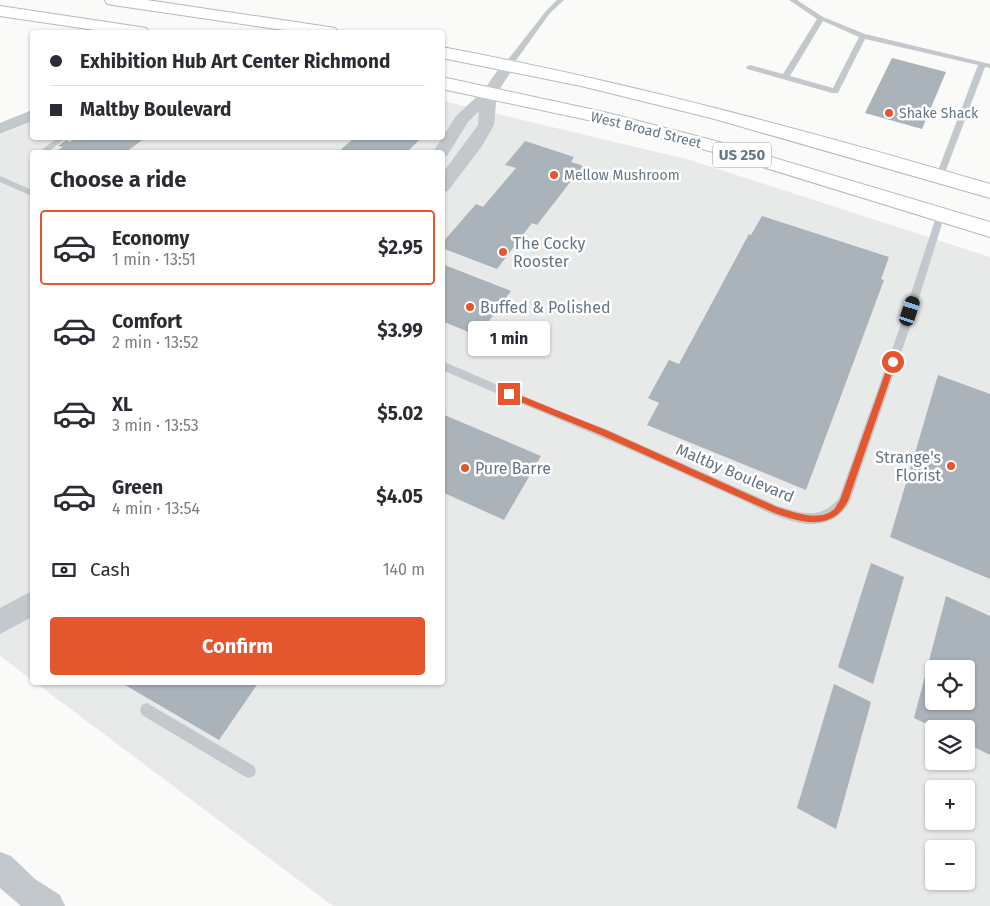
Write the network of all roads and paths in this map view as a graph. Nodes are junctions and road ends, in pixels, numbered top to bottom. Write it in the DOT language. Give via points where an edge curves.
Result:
graph roads {
  1 [pos="113,0"];
  2 [pos="562,0"];
  3 [pos="792,0"];
  4 [pos="0,11"];
  5 [pos="197,12"];
  6 [pos="821,18"];
  7 [pos="118,30"];
  8 [pos="132,30"];
  9 [pos="316,30"];
  10 [pos="863,36"];
  11 [pos="445,53"];
  12 [pos="509,64"];
  13 [pos="986,65"];
  14 [pos="750,67"];
  15 [pos="785,77"];
  16 [pos="445,84"];
  17 [pos="490,93"];
  18 [pos="30,116"];
  19 [pos="0,129"];
  20 [pos="59,140"];
  21 [pos="46,150"];
  22 [pos="442,150"];
  23 [pos="940,176"];
  24 [pos="0,179"];
  25 [pos="445,183"];
  26 [pos="990,191"];
  27 [pos="30,192"];
  28 [pos="941,214"];
  29 [pos="990,230"];
  30 [pos="445,366"];
  31 [pos="30,604"];
  32 [pos="0,622"];
  33 [pos="147,710"];
  34 [pos="249,771"];
  35 [pos="0,867"];
  36 [pos="49,906"];
  1 -- 5 [label="main road"];
  2 -- 12 [label="lane" via="548,12"];
  3 -- 6 [label="lane"];
  4 -- 7 [label="main road"];
  5 -- 8 [label="main road" via="141,21"];
  5 -- 9 [label="main road"];
  6 -- 10 [label="lane"];
  6 -- 15 [label="lane"];
  10 -- 13 [label="lane"];
  10 -- 15 [label="lane" via="834,91"];
  11 -- 12 [label="main road, US 250"];
  12 -- 17 [label="street"];
  12 -- 23 [label="main road, US 250" via="710,110"];
  13 -- 23 [label="lane"];
  14 -- 15 [label="lane"];
  16 -- 17 [label="main road, West Broad Street / US 250"];
  17 -- 22 [label="street" via="462,119"];
  17 -- 25 [label="street" via="486,125"];
  17 -- 28 [label="main road, West Broad Street / US 250" via="689,140"];
  18 -- 19 [label="street"];
  20 -- 21 [label="lane"];
  23 -- 26 [label="main road, US 250"];
  24 -- 27 [label="lane"];
  28 -- 29 [label="main road, West Broad Street / US 250"];
  28 -- 30 [label="lane, Maltby Boulevard" via="844,501 836,513 817,519 799,518 775,510"];
  31 -- 32 [label="street"];
  33 -- 34 [label="lane"];
  35 -- 36 [label="street" via="24,890"];
}
